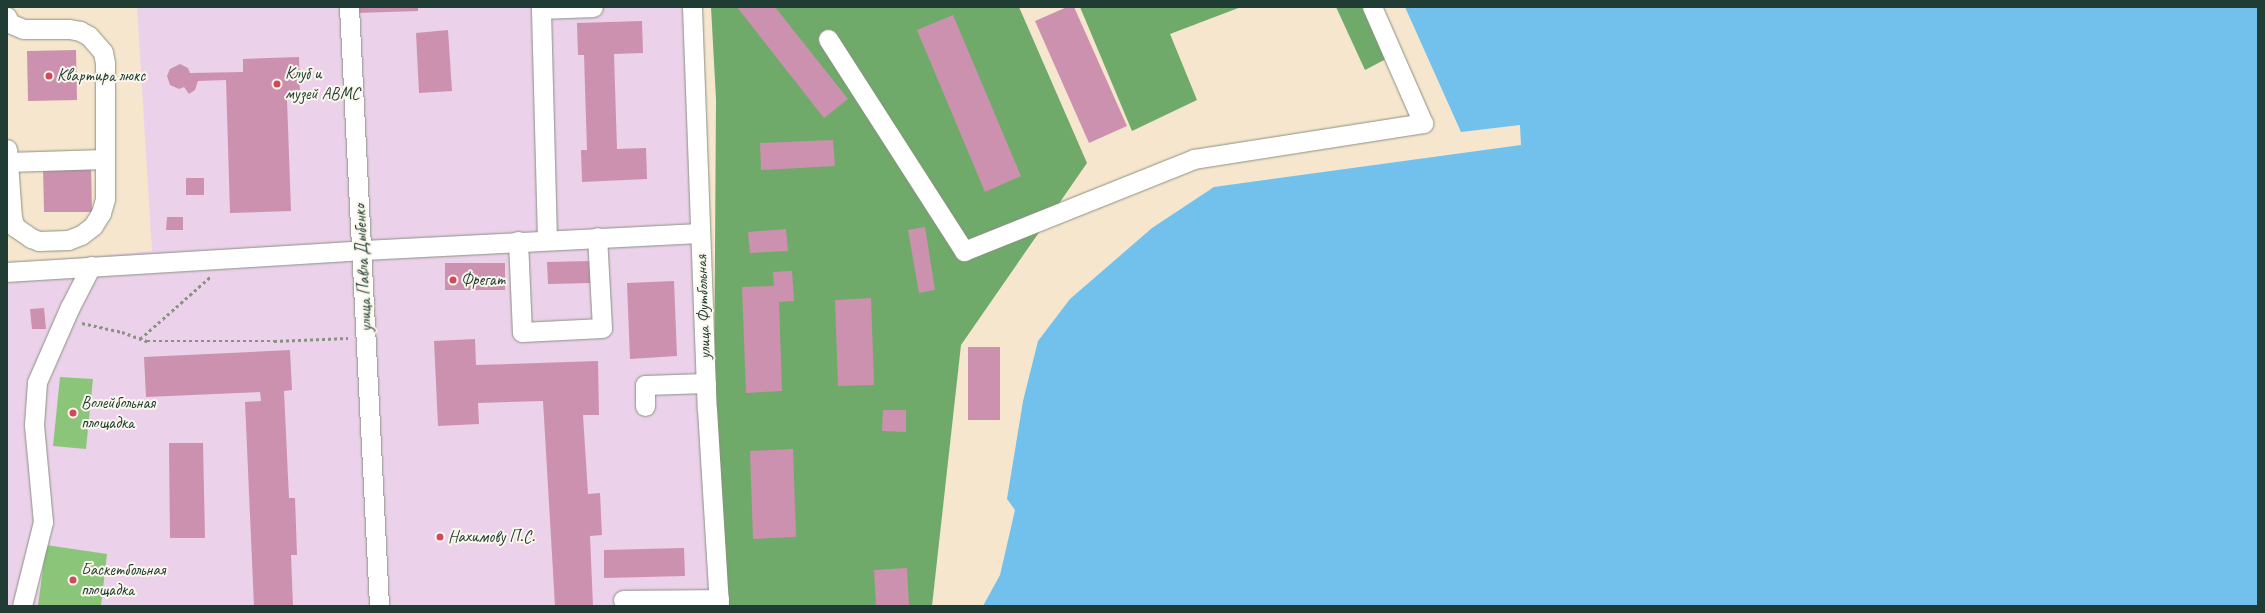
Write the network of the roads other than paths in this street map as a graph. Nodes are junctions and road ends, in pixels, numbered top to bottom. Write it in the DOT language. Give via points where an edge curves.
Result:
graph roads {
  1 [pos="350,7"];
  2 [pos="593,7"];
  3 [pos="692,7"];
  4 [pos="1372,7"];
  5 [pos="8,23"];
  6 [pos="828,39"];
  7 [pos="7,158"];
  8 [pos="105,159"];
  9 [pos="700,233"];
  10 [pos="597,237"];
  11 [pos="547,240"];
  12 [pos="518,241"];
  13 [pos="363,250"];
  14 [pos="91,266"];
  15 [pos="7,272"];
  16 [pos="706,383"];
  17 [pos="645,406"];
  18 [pos="623,600"];
  19 [pos="719,602"];
  20 [pos="22,606"];
  21 [pos="378,606"];
  1 -- 13 [label="street, улица Павла Дыбенко"];
  2 -- 11 [label="street" via="541,9"];
  3 -- 9 [label="street, улица Футбольная"];
  4 -- 6 [label="street" via="1424,123 1194,159 964,251"];
  5 -- 8 [label="street" via="22,29 80,31 97,43 105,63"];
  7 -- 8 [label="street"];
  7 -- 8 [label="street" via="12,218 16,227 39,241 61,241 82,235 93,226 101,213 105,199"];
  9 -- 10 [label="street"];
  9 -- 16 [label="street, улица Футбольная"];
  10 -- 11 [label="street"];
  10 -- 12 [label="street" via="602,328 522,332"];
  11 -- 12 [label="street"];
  12 -- 13 [label="street"];
  13 -- 14 [label="street"];
  13 -- 21 [label="street, улица Павла Дыбенко"];
  14 -- 15 [label="street"];
  14 -- 20 [label="street" via="38,382 34,424 43,522"];
  16 -- 17 [label="street" via="645,385"];
  16 -- 19 [label="street, улица Футбольная"];
  18 -- 19 [label="street"];
}
